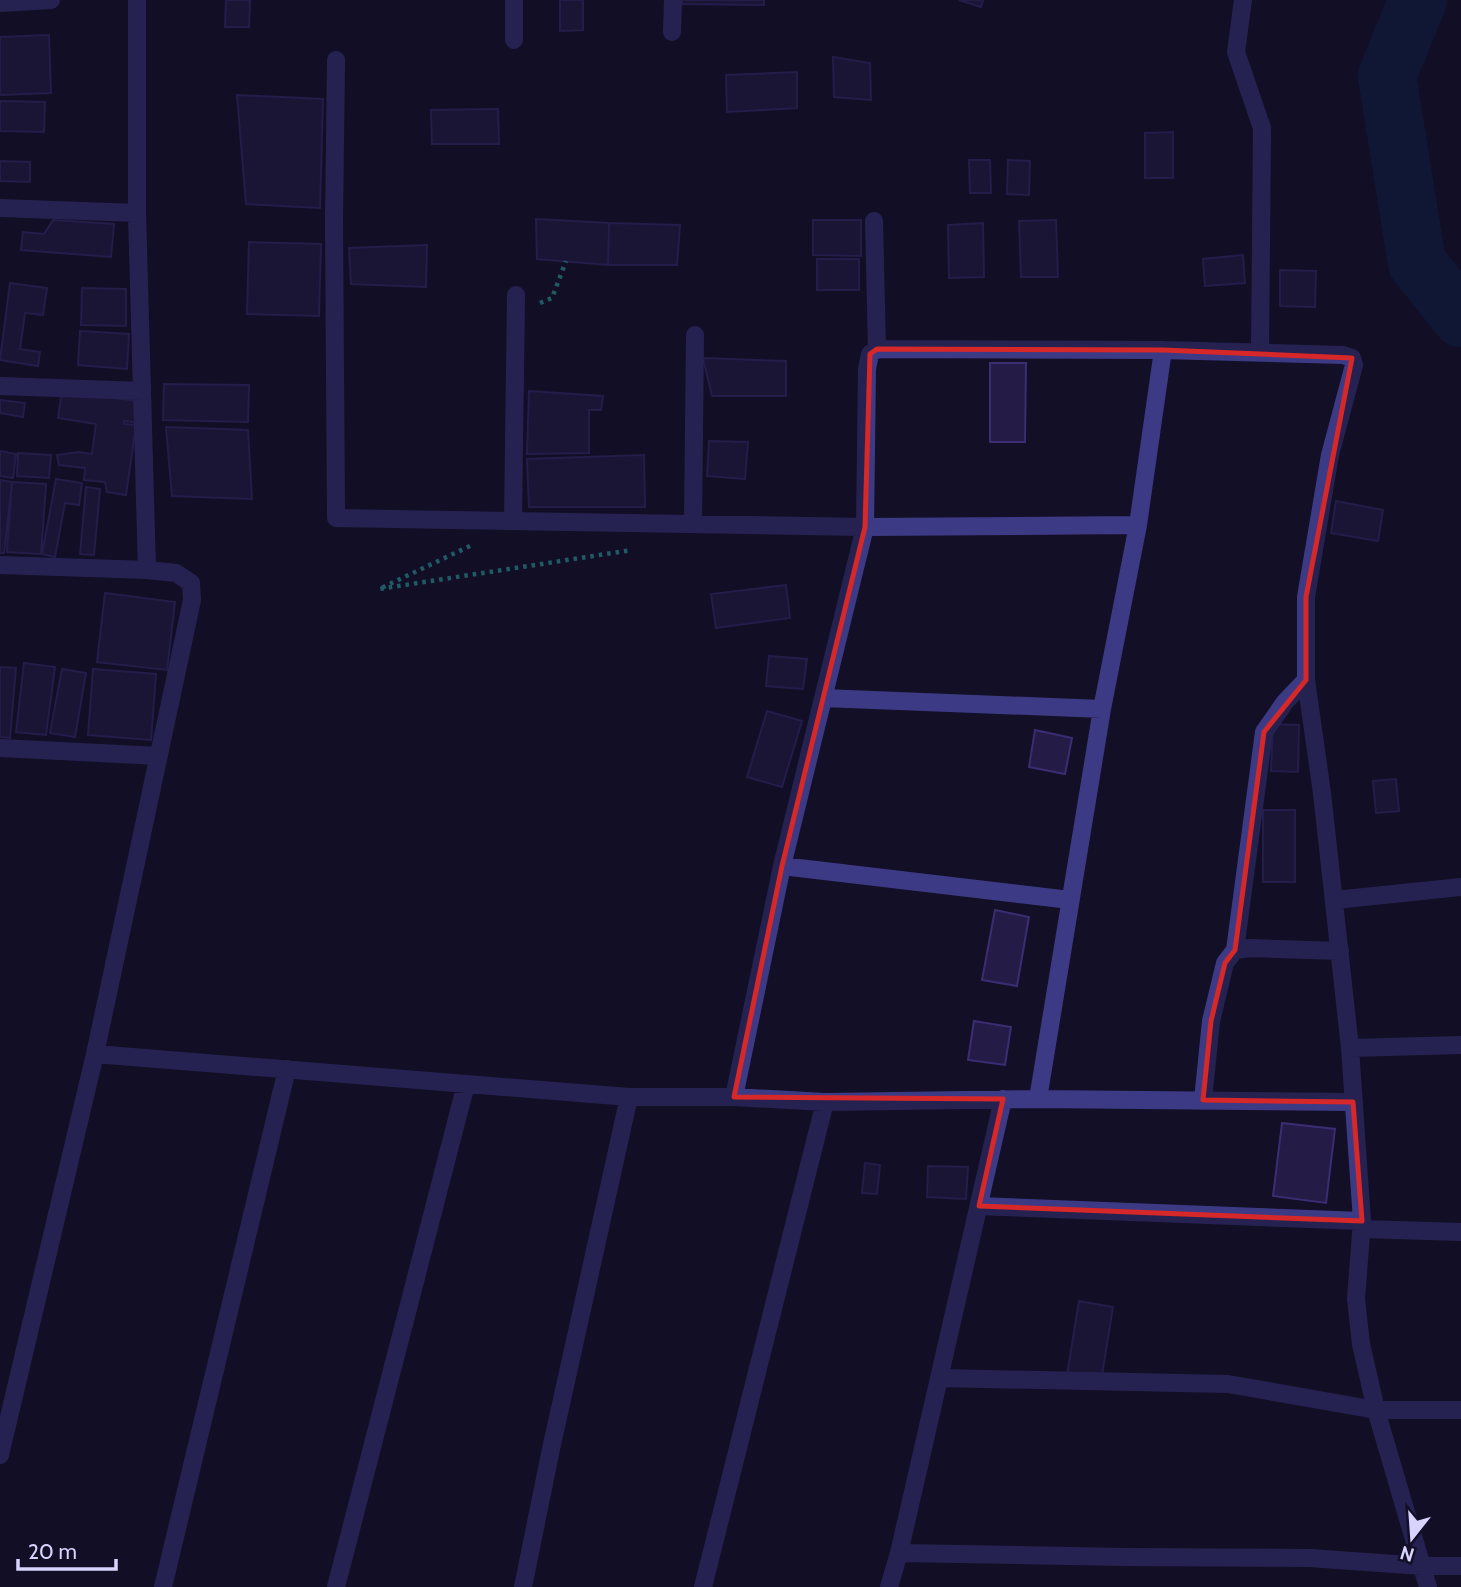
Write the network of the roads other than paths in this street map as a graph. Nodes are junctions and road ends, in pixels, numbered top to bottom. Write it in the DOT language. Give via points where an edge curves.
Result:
graph roads {
  1 [pos="51,0"];
  2 [pos="137,0"];
  3 [pos="514,0"];
  4 [pos="673,0"];
  5 [pos="1243,0"];
  6 [pos="0,3"];
  7 [pos="671,32"];
  8 [pos="514,40"];
  9 [pos="336,60"];
  10 [pos="0,208"];
  11 [pos="137,213"];
  12 [pos="874,221"];
  13 [pos="516,295"];
  14 [pos="695,335"];
  15 [pos="877,349"];
  16 [pos="1163,349"];
  17 [pos="1259,352"];
  18 [pos="0,386"];
  19 [pos="142,391"];
  20 [pos="513,521"];
  21 [pos="693,524"];
  22 [pos="1138,525"];
  23 [pos="865,527"];
  24 [pos="0,565"];
  25 [pos="147,570"];
  26 [pos="1306,680"];
  27 [pos="822,698"];
  28 [pos="1102,709"];
  29 [pos="0,748"];
  30 [pos="159,756"];
  31 [pos="782,866"];
  32 [pos="1461,887"];
  33 [pos="1070,900"];
  34 [pos="1335,900"];
  35 [pos="1235,950"];
  36 [pos="1340,951"];
  37 [pos="1461,1045"];
  38 [pos="1350,1048"];
  39 [pos="95,1054"];
  40 [pos="287,1069"];
  41 [pos="466,1084"];
  42 [pos="629,1097"];
  43 [pos="734,1097"];
  44 [pos="1003,1099"];
  45 [pos="1038,1099"];
  46 [pos="1203,1100"];
  47 [pos="825,1102"];
  48 [pos="1353,1102"];
  49 [pos="979,1206"];
  50 [pos="1362,1225"];
  51 [pos="1461,1232"];
  52 [pos="939,1378"];
  53 [pos="1376,1410"];
  54 [pos="1461,1410"];
  55 [pos="0,1455"];
  56 [pos="899,1553"];
  57 [pos="1422,1566"];
  58 [pos="1461,1566"];
  59 [pos="163,1587"];
  60 [pos="336,1587"];
  61 [pos="523,1587"];
  62 [pos="703,1587"];
  63 [pos="889,1587"];
  64 [pos="1429,1587"];
  1 -- 6 [label="street"];
  2 -- 11 [label="street"];
  3 -- 8 [label="street"];
  4 -- 7 [label="street"];
  5 -- 17 [label="street" via="1236,51 1262,128"];
  9 -- 20 [label="street" via="336,518"];
  10 -- 11 [label="street"];
  11 -- 19 [label="street"];
  12 -- 15 [label="street"];
  13 -- 20 [label="street"];
  14 -- 21 [label="street"];
  15 -- 16 [label="street"];
  15 -- 23 [label="street" via="870,354 867,369"];
  16 -- 17 [label="street"];
  16 -- 22 [label="street"];
  17 -- 26 [label="street" via="1343,355 1352,358 1354,365 1330,455 1306,597"];
  18 -- 19 [label="street"];
  19 -- 25 [label="street"];
  20 -- 21 [label="street"];
  21 -- 23 [label="street"];
  22 -- 23 [label="street"];
  22 -- 28 [label="street"];
  23 -- 27 [label="street"];
  24 -- 25 [label="street"];
  25 -- 30 [label="street" via="176,573 191,583 192,600"];
  26 -- 34 [label="street"];
  26 -- 35 [label="street" via="1264,732"];
  27 -- 28 [label="street"];
  27 -- 31 [label="street"];
  28 -- 33 [label="street"];
  29 -- 30 [label="street"];
  30 -- 39 [label="street"];
  31 -- 33 [label="street"];
  31 -- 43 [label="street"];
  32 -- 34 [label="street"];
  33 -- 45 [label="street"];
  34 -- 36 [label="street"];
  35 -- 36 [label="street"];
  35 -- 46 [label="street" via="1225,963 1211,1021"];
  36 -- 38 [label="street"];
  37 -- 38 [label="street"];
  38 -- 48 [label="street"];
  39 -- 40 [label="street"];
  39 -- 55 [label="street"];
  40 -- 41 [label="street"];
  40 -- 59 [label="street"];
  41 -- 42 [label="street"];
  41 -- 60 [label="street"];
  42 -- 43 [label="street"];
  42 -- 61 [label="street"];
  43 -- 47 [label="street"];
  44 -- 45 [label="street"];
  44 -- 47 [label="street"];
  44 -- 49 [label="street"];
  45 -- 46 [label="street"];
  46 -- 48 [label="street"];
  47 -- 62 [label="street"];
  48 -- 50 [label="street"];
  49 -- 50 [label="street"];
  49 -- 52 [label="street"];
  50 -- 51 [label="street"];
  50 -- 53 [label="street" via="1356,1299"];
  52 -- 53 [label="street" via="1228,1384"];
  52 -- 56 [label="street"];
  53 -- 54 [label="street"];
  53 -- 57 [label="street"];
  56 -- 57 [label="street" via="1310,1558"];
  56 -- 63 [label="street"];
  57 -- 58 [label="street"];
  57 -- 64 [label="street"];
}
